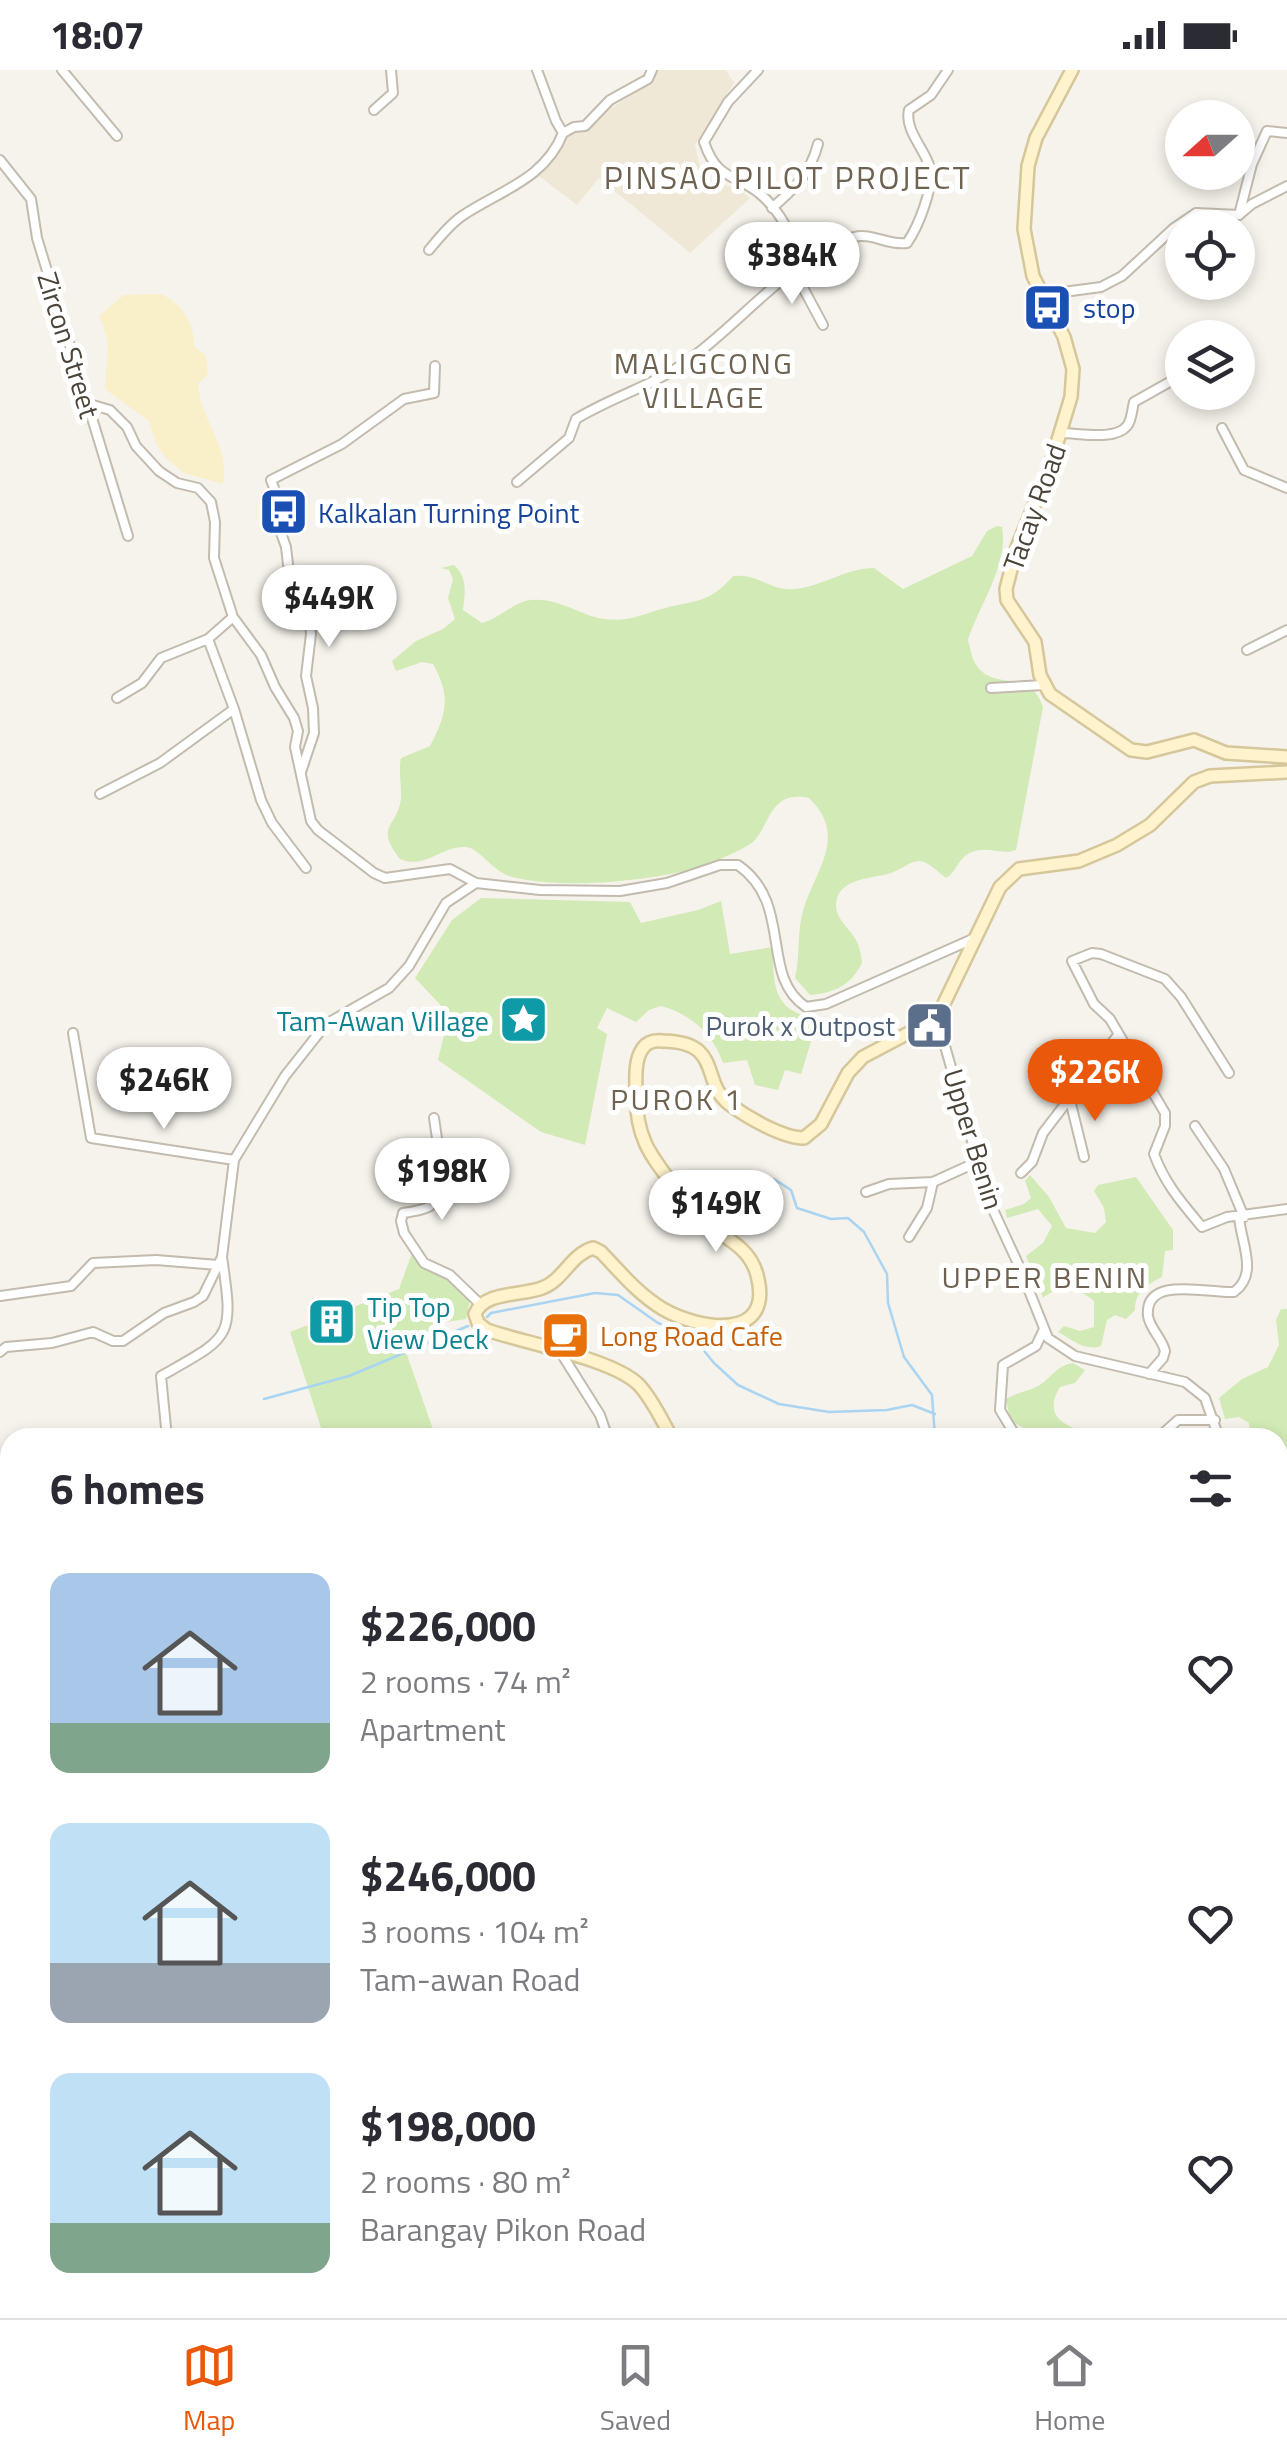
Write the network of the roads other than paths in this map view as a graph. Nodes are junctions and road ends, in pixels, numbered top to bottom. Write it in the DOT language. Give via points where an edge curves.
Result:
graph roads {
  1 [pos="62,70"];
  2 [pos="391,70"];
  3 [pos="538,70"];
  4 [pos="652,70"];
  5 [pos="758,70"];
  6 [pos="948,70"];
  7 [pos="1072,70"];
  8 [pos="374,110"];
  9 [pos="564,133"];
  10 [pos="1287,133"];
  11 [pos="118,136"];
  12 [pos="818,144"];
  13 [pos="0,160"];
  14 [pos="1287,186"];
  15 [pos="772,208"];
  16 [pos="1240,210"];
  17 [pos="1244,210"];
  18 [pos="1165,236"];
  19 [pos="429,250"];
  20 [pos="799,269"];
  21 [pos="1041,295"];
  22 [pos="823,325"];
  23 [pos="435,366"];
  24 [pos="1165,385"];
  25 [pos="86,403"];
  26 [pos="1222,428"];
  27 [pos="1062,433"];
  28 [pos="517,482"];
  29 [pos="1287,488"];
  30 [pos="128,536"];
  31 [pos="233,617"];
  32 [pos="1287,630"];
  33 [pos="208,639"];
  34 [pos="1247,650"];
  35 [pos="1044,685"];
  36 [pos="992,688"];
  37 [pos="116,698"];
  38 [pos="234,709"];
  39 [pos="1287,757"];
  40 [pos="301,772"];
  41 [pos="1287,772"];
  42 [pos="100,794"];
  43 [pos="306,868"];
  44 [pos="476,883"];
  45 [pos="975,938"];
  46 [pos="937,1018"];
  47 [pos="72,1032"];
  48 [pos="1118,1034"];
  49 [pos="1229,1073"];
  50 [pos="1070,1100"];
  51 [pos="434,1118"];
  52 [pos="1195,1126"];
  53 [pos="1084,1157"];
  54 [pos="234,1160"];
  55 [pos="977,1162"];
  56 [pos="1021,1173"];
  57 [pos="934,1182"];
  58 [pos="866,1192"];
  59 [pos="1287,1210"];
  60 [pos="1241,1217"];
  61 [pos="909,1237"];
  62 [pos="220,1261"];
  63 [pos="0,1296"];
  64 [pos="480,1304"];
  65 [pos="1044,1329"];
  66 [pos="0,1352"];
  67 [pos="561,1353"];
  68 [pos="1149,1374"];
  69 [pos="1215,1420"];
  70 [pos="166,1428"];
  71 [pos="605,1428"];
  72 [pos="665,1428"];
  73 [pos="1011,1428"];
  74 [pos="1169,1428"];
  75 [pos="1217,1428"];
  1 -- 11 [label="street"];
  2 -- 8 [label="street" via="393,93"];
  3 -- 9 [label="street"];
  4 -- 9 [label="street" via="585,126"];
  5 -- 15 [label="street" via="704,142 720,170"];
  6 -- 20 [label="street" via="909,110 931,180 911,238 900,244 851,238"];
  7 -- 21 [label="main road, Tacay Road" via="1028,166 1025,247"];
  9 -- 19 [label="street" via="531,177 458,218"];
  10 -- 16 [label="street" via="1267,132"];
  12 -- 15 [label="street" via="802,181"];
  13 -- 25 [label="street, Zircon Street" via="31,198"];
  14 -- 17 [label="street"];
  15 -- 20 [label="street" via="791,233"];
  18 -- 21 [label="street" via="1102,287"];
  20 -- 22 [label="street"];
  20 -- 28 [label="street" via="691,359 576,420 570,438"];
  21 -- 27 [label="main road, Tacay Road" via="1073,369"];
  23 -- 40 [label="street" via="434,393 404,399 342,444 271,480 283,512 276,516 290,582 312,634 306,676 314,733"];
  24 -- 27 [label="street" via="1134,402 1123,430"];
  25 -- 30 [label="street, Zircon Street"];
  25 -- 31 [label="street" via="110,410 159,471 198,488 211,502 214,558"];
  26 -- 29 [label="street" via="1244,470"];
  27 -- 35 [label="main road, Tacay Road" via="1006,589 1035,642"];
  31 -- 33 [label="street"];
  31 -- 40 [label="street" via="294,718"];
  32 -- 34 [label="street"];
  33 -- 37 [label="street" via="161,658 142,683"];
  33 -- 38 [label="street"];
  35 -- 36 [label="street"];
  35 -- 39 [label="main road" via="1131,750 1194,740 1226,753"];
  38 -- 42 [label="street" via="160,762"];
  38 -- 43 [label="street" via="261,800"];
  40 -- 44 [label="street" via="311,821 374,874 398,878 450,869"];
  41 -- 45 [label="main road" via="1210,776 1117,845 1079,861 1019,868 1000,887"];
  44 -- 45 [label="street" via="620,891 738,865 764,896 784,984 806,1007"];
  44 -- 54 [label="street" via="446,903 389,988 319,1032"];
  45 -- 46 [label="main road"];
  46 -- 55 [label="street, Upper Benin"];
  46 -- 64 [label="main road" via="863,1058 821,1124 804,1138 780,1134 730,1104 694,1048 659,1040 642,1049 636,1076 640,1136 695,1214 753,1262 760,1286 746,1322 715,1326 671,1313 594,1248 576,1256 549,1285"];
  47 -- 54 [label="street" via="91,1138"];
  48 -- 49 [label="street" via="1072,961 1101,954 1165,980"];
  48 -- 50 [label="street"];
  48 -- 60 [label="street" via="1165,1113 1154,1154 1166,1183 1202,1227"];
  50 -- 53 [label="street"];
  50 -- 56 [label="street"];
  51 -- 64 [label="street" via="442,1173 435,1203 403,1213 402,1226 424,1263 450,1275"];
  52 -- 60 [label="street" via="1224,1169"];
  54 -- 62 [label="street"];
  55 -- 57 [label="street"];
  55 -- 65 [label="street, Upper Benin"];
  57 -- 58 [label="street"];
  57 -- 61 [label="street"];
  59 -- 60 [label="street"];
  60 -- 68 [label="street" via="1250,1268 1243,1284 1234,1292 1176,1288 1155,1296 1149,1320 1164,1351"];
  62 -- 63 [label="street" via="93,1263 70,1286"];
  62 -- 66 [label="street" via="203,1296 123,1341 92,1332"];
  62 -- 70 [label="street" via="230,1318 208,1350 161,1376"];
  64 -- 67 [label="main road" via="475,1314 482,1327"];
  65 -- 68 [label="street" via="1075,1356"];
  65 -- 73 [label="street" via="1036,1346 1002,1365 1000,1410"];
  67 -- 71 [label="street"];
  67 -- 72 [label="main road" via="635,1382"];
  68 -- 69 [label="street" via="1196,1388"];
  69 -- 74 [label="street" via="1178,1420"];
  69 -- 75 [label="street"];
}
